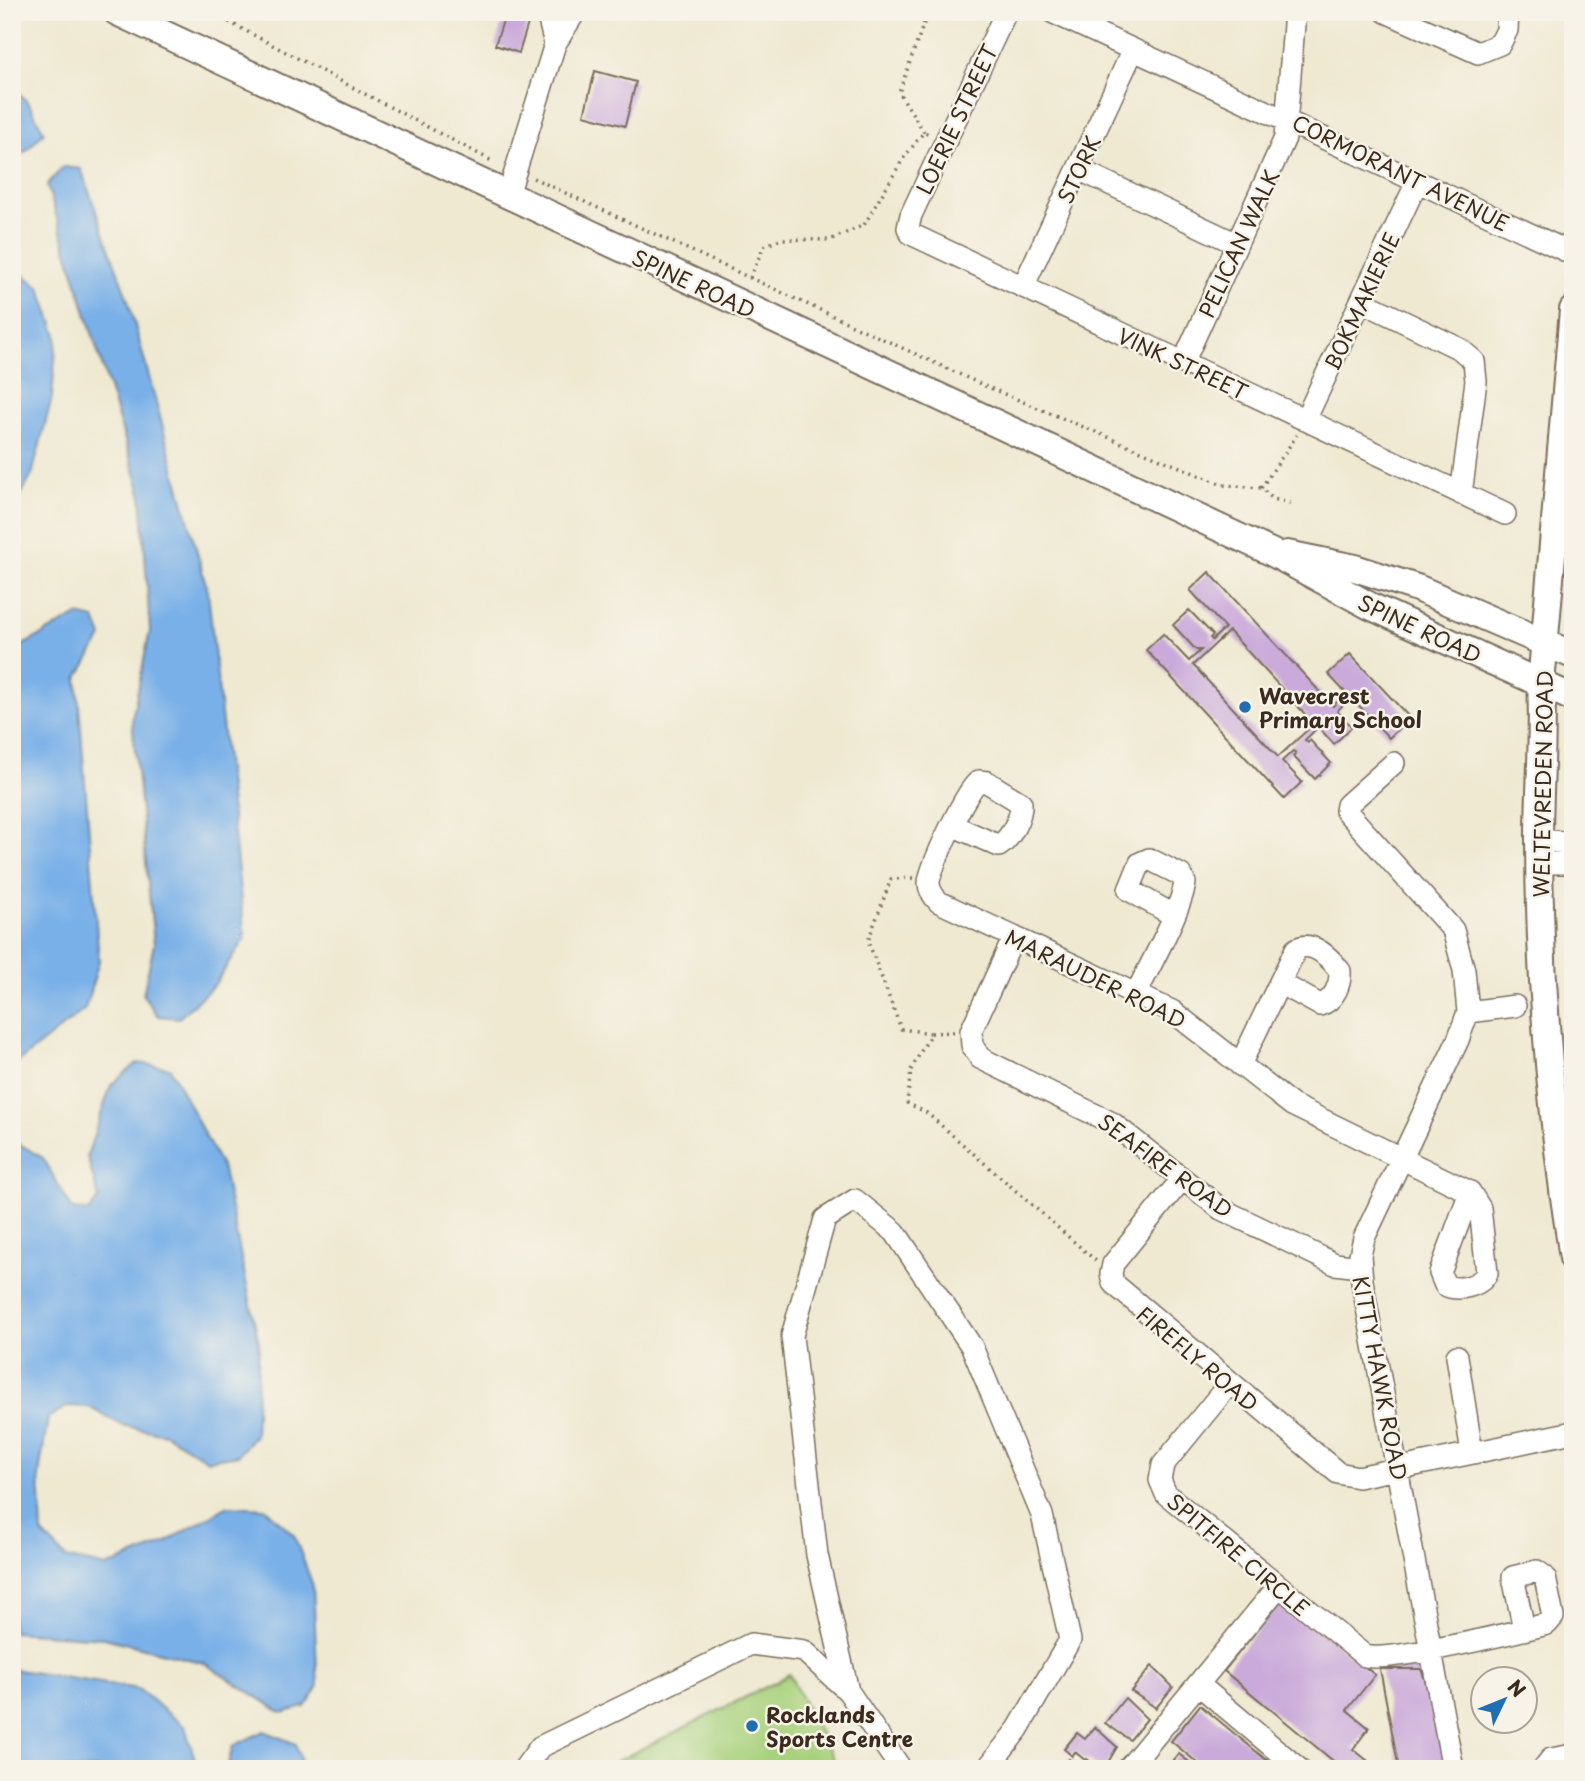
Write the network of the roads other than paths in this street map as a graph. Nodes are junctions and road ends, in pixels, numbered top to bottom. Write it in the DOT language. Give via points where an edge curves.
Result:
graph roads {
  1 [pos="117,12"];
  2 [pos="575,12"];
  3 [pos="1006,12"];
  4 [pos="1052,12"];
  5 [pos="1295,12"];
  6 [pos="1386,12"];
  7 [pos="1508,12"];
  8 [pos="553,24"];
  9 [pos="1133,50"];
  10 [pos="1286,121"];
  11 [pos="1078,169"];
  12 [pos="1417,182"];
  13 [pos="508,195"];
  14 [pos="908,228"];
  15 [pos="1237,244"];
  16 [pos="1573,254"];
  17 [pos="1023,287"];
  18 [pos="1361,302"];
  19 [pos="1573,310"];
  20 [pos="1183,363"];
  21 [pos="1305,420"];
  22 [pos="1461,494"];
  23 [pos="1505,514"];
  24 [pos="1563,543"];
  25 [pos="1271,552"];
  26 [pos="1545,645"];
  27 [pos="1573,656"];
  28 [pos="1541,684"];
  29 [pos="1573,698"];
  30 [pos="1394,763"];
  31 [pos="953,825"];
  32 [pos="1573,843"];
  33 [pos="1539,851"];
  34 [pos="1573,863"];
  35 [pos="1172,915"];
  36 [pos="1014,937"];
  37 [pos="1280,984"];
  38 [pos="1136,994"];
  39 [pos="1515,1006"];
  40 [pos="1468,1012"];
  41 [pos="1240,1065"];
  42 [pos="1402,1157"];
  43 [pos="1182,1179"];
  44 [pos="1470,1192"];
  45 [pos="1573,1258"];
  46 [pos="1360,1267"];
  47 [pos="1457,1356"];
  48 [pos="1229,1384"];
  49 [pos="1573,1432"];
  50 [pos="1472,1453"];
  51 [pos="1398,1469"];
  52 [pos="1278,1587"];
  53 [pos="1524,1629"];
  54 [pos="1431,1648"];
  55 [pos="1198,1684"];
  56 [pos="848,1691"];
  57 [pos="1573,1755"];
  58 [pos="524,1769"];
  59 [pos="901,1769"];
  60 [pos="987,1769"];
  61 [pos="1128,1769"];
  62 [pos="1299,1769"];
  63 [pos="1453,1769"];
  64 [pos="1543,1769"];
  1 -- 13 [label="main road, SPINE ROAD"];
  2 -- 8 [label="street"];
  3 -- 14 [label="street, LOERIE STREET"];
  4 -- 9 [label="street"];
  5 -- 10 [label="street, CORMORANT AVENUE"];
  6 -- 7 [label="street" via="1478,53 1500,44"];
  8 -- 13 [label="street"];
  9 -- 10 [label="street"];
  9 -- 11 [label="street, STORK"];
  10 -- 12 [label="street, CORMORANT AVENUE"];
  10 -- 15 [label="street, PELICAN WALK" via="1279,155"];
  11 -- 15 [label="street"];
  11 -- 17 [label="street, STORK"];
  12 -- 16 [label="street, CORMORANT AVENUE"];
  12 -- 18 [label="street, BOKMAKIERIE"];
  13 -- 25 [label="main road, SPINE ROAD"];
  14 -- 17 [label="street, VINK STREET" via="915,237"];
  15 -- 20 [label="street, PELICAN WALK"];
  17 -- 20 [label="street, VINK STREET"];
  18 -- 21 [label="street, BOKMAKIERIE"];
  18 -- 22 [label="street" via="1460,349 1474,361 1476,381"];
  19 -- 24 [label="main road, WELTEVREDEN ROAD"];
  20 -- 21 [label="street, VINK STREET"];
  21 -- 22 [label="street, VINK STREET"];
  22 -- 23 [label="street, VINK STREET"];
  24 -- 26 [label="main road, WELTEVREDEN ROAD"];
  25 -- 26 [label="main road, SPINE ROAD" via="1345,565 1417,588"];
  25 -- 28 [label="main road, SPINE ROAD" via="1370,606"];
  26 -- 27 [label="main road, SPINE ROAD"];
  26 -- 28 [label="main road, WELTEVREDEN ROAD"];
  28 -- 29 [label="main road, SPINE ROAD"];
  28 -- 33 [label="main road, WELTEVREDEN ROAD" via="1544,732"];
  30 -- 40 [label="street" via="1347,805 1346,811 1452,930 1464,971"];
  31 -- 36 [label="street, MARAUDER ROAD" via="930,884 944,904"];
  32 -- 33 [label="street"];
  33 -- 34 [label="street"];
  33 -- 45 [label="main road, WELTEVREDEN ROAD" via="1551,1083"];
  35 -- 38 [label="street"];
  36 -- 38 [label="street, MARAUDER ROAD"];
  36 -- 43 [label="street, SEAFIRE ROAD" via="971,1031 974,1050 987,1064 1112,1123"];
  37 -- 41 [label="street"];
  38 -- 41 [label="street, MARAUDER ROAD" via="1182,1018"];
  39 -- 40 [label="street"];
  40 -- 42 [label="street, KITTY HAWK ROAD"];
  41 -- 42 [label="street, MARAUDER ROAD" via="1292,1105"];
  42 -- 44 [label="street, MARAUDER ROAD"];
  42 -- 46 [label="street, KITTY HAWK ROAD" via="1364,1238"];
  43 -- 46 [label="street, SEAFIRE ROAD" via="1234,1216 1335,1264"];
  43 -- 48 [label="street, FIREFLY ROAD" via="1116,1259 1111,1274 1119,1291"];
  46 -- 51 [label="street, KITTY HAWK ROAD"];
  47 -- 50 [label="street"];
  48 -- 51 [label="street, FIREFLY ROAD" via="1338,1473 1358,1477"];
  48 -- 52 [label="street, SPITFIRE CIRCLE" via="1163,1465 1161,1485"];
  49 -- 50 [label="street, FIREFLY ROAD"];
  50 -- 51 [label="street, FIREFLY ROAD"];
  51 -- 54 [label="street, KITTY HAWK ROAD"];
  52 -- 54 [label="street, SPITFIRE CIRCLE" via="1365,1656 1379,1658"];
  52 -- 55 [label="street"];
  53 -- 54 [label="street, SPITFIRE CIRCLE"];
  54 -- 63 [label="street, KITTY HAWK ROAD"];
  55 -- 61 [label="street"];
  55 -- 62 [label="street"];
  56 -- 58 [label="street" via="804,1651 751,1644 540,1747"];
  56 -- 59 [label="street"];
  56 -- 60 [label="street" via="817,1555 792,1336 825,1219 855,1200 895,1232 972,1347 1042,1515 1070,1640 1018,1729"];
  57 -- 64 [label="street" via="1550,1759"];
}
